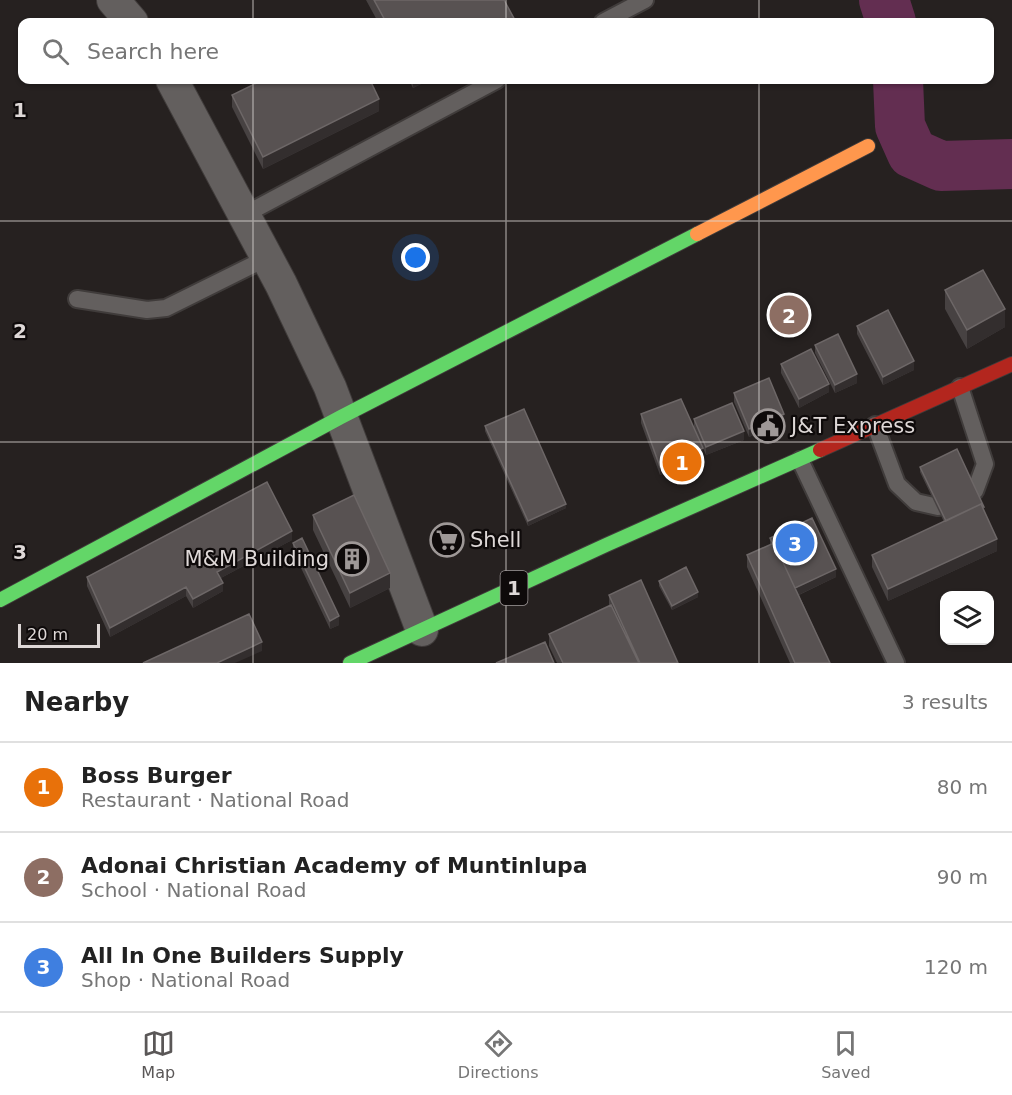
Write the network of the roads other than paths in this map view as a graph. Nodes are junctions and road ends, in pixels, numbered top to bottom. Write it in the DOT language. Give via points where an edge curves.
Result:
graph roads {
  1 [pos="113,0"];
  2 [pos="645,0"];
  3 [pos="129,18"];
  4 [pos="611,18"];
  5 [pos="173,84"];
  6 [pos="490,84"];
  7 [pos="868,146"];
  8 [pos="244,215"];
  9 [pos="267,258"];
  10 [pos="77,299"];
  11 [pos="1012,364"];
  12 [pos="960,387"];
  13 [pos="342,417"];
  14 [pos="875,425"];
  15 [pos="800,460"];
  16 [pos="975,491"];
  17 [pos="938,507"];
  18 [pos="0,600"];
  19 [pos="422,630"];
  20 [pos="350,663"];
  21 [pos="896,663"];
  1 -- 3 [label="street"];
  2 -- 4 [label="lane"];
  5 -- 8 [label="street"];
  6 -- 8 [label="lane"];
  7 -- 13 [label="main road"];
  8 -- 9 [label="street"];
  9 -- 10 [label="lane" via="166,308 147,310"];
  9 -- 13 [label="street"];
  11 -- 12 [label="main road, 1"];
  12 -- 14 [label="main road, 1"];
  12 -- 16 [label="lane" via="985,464"];
  13 -- 18 [label="main road"];
  13 -- 19 [label="street"];
  14 -- 15 [label="main road, 1"];
  14 -- 17 [label="lane" via="897,483 916,502"];
  15 -- 19 [label="main road, 1"];
  15 -- 21 [label="lane"];
  19 -- 20 [label="main road, 1"];
}
